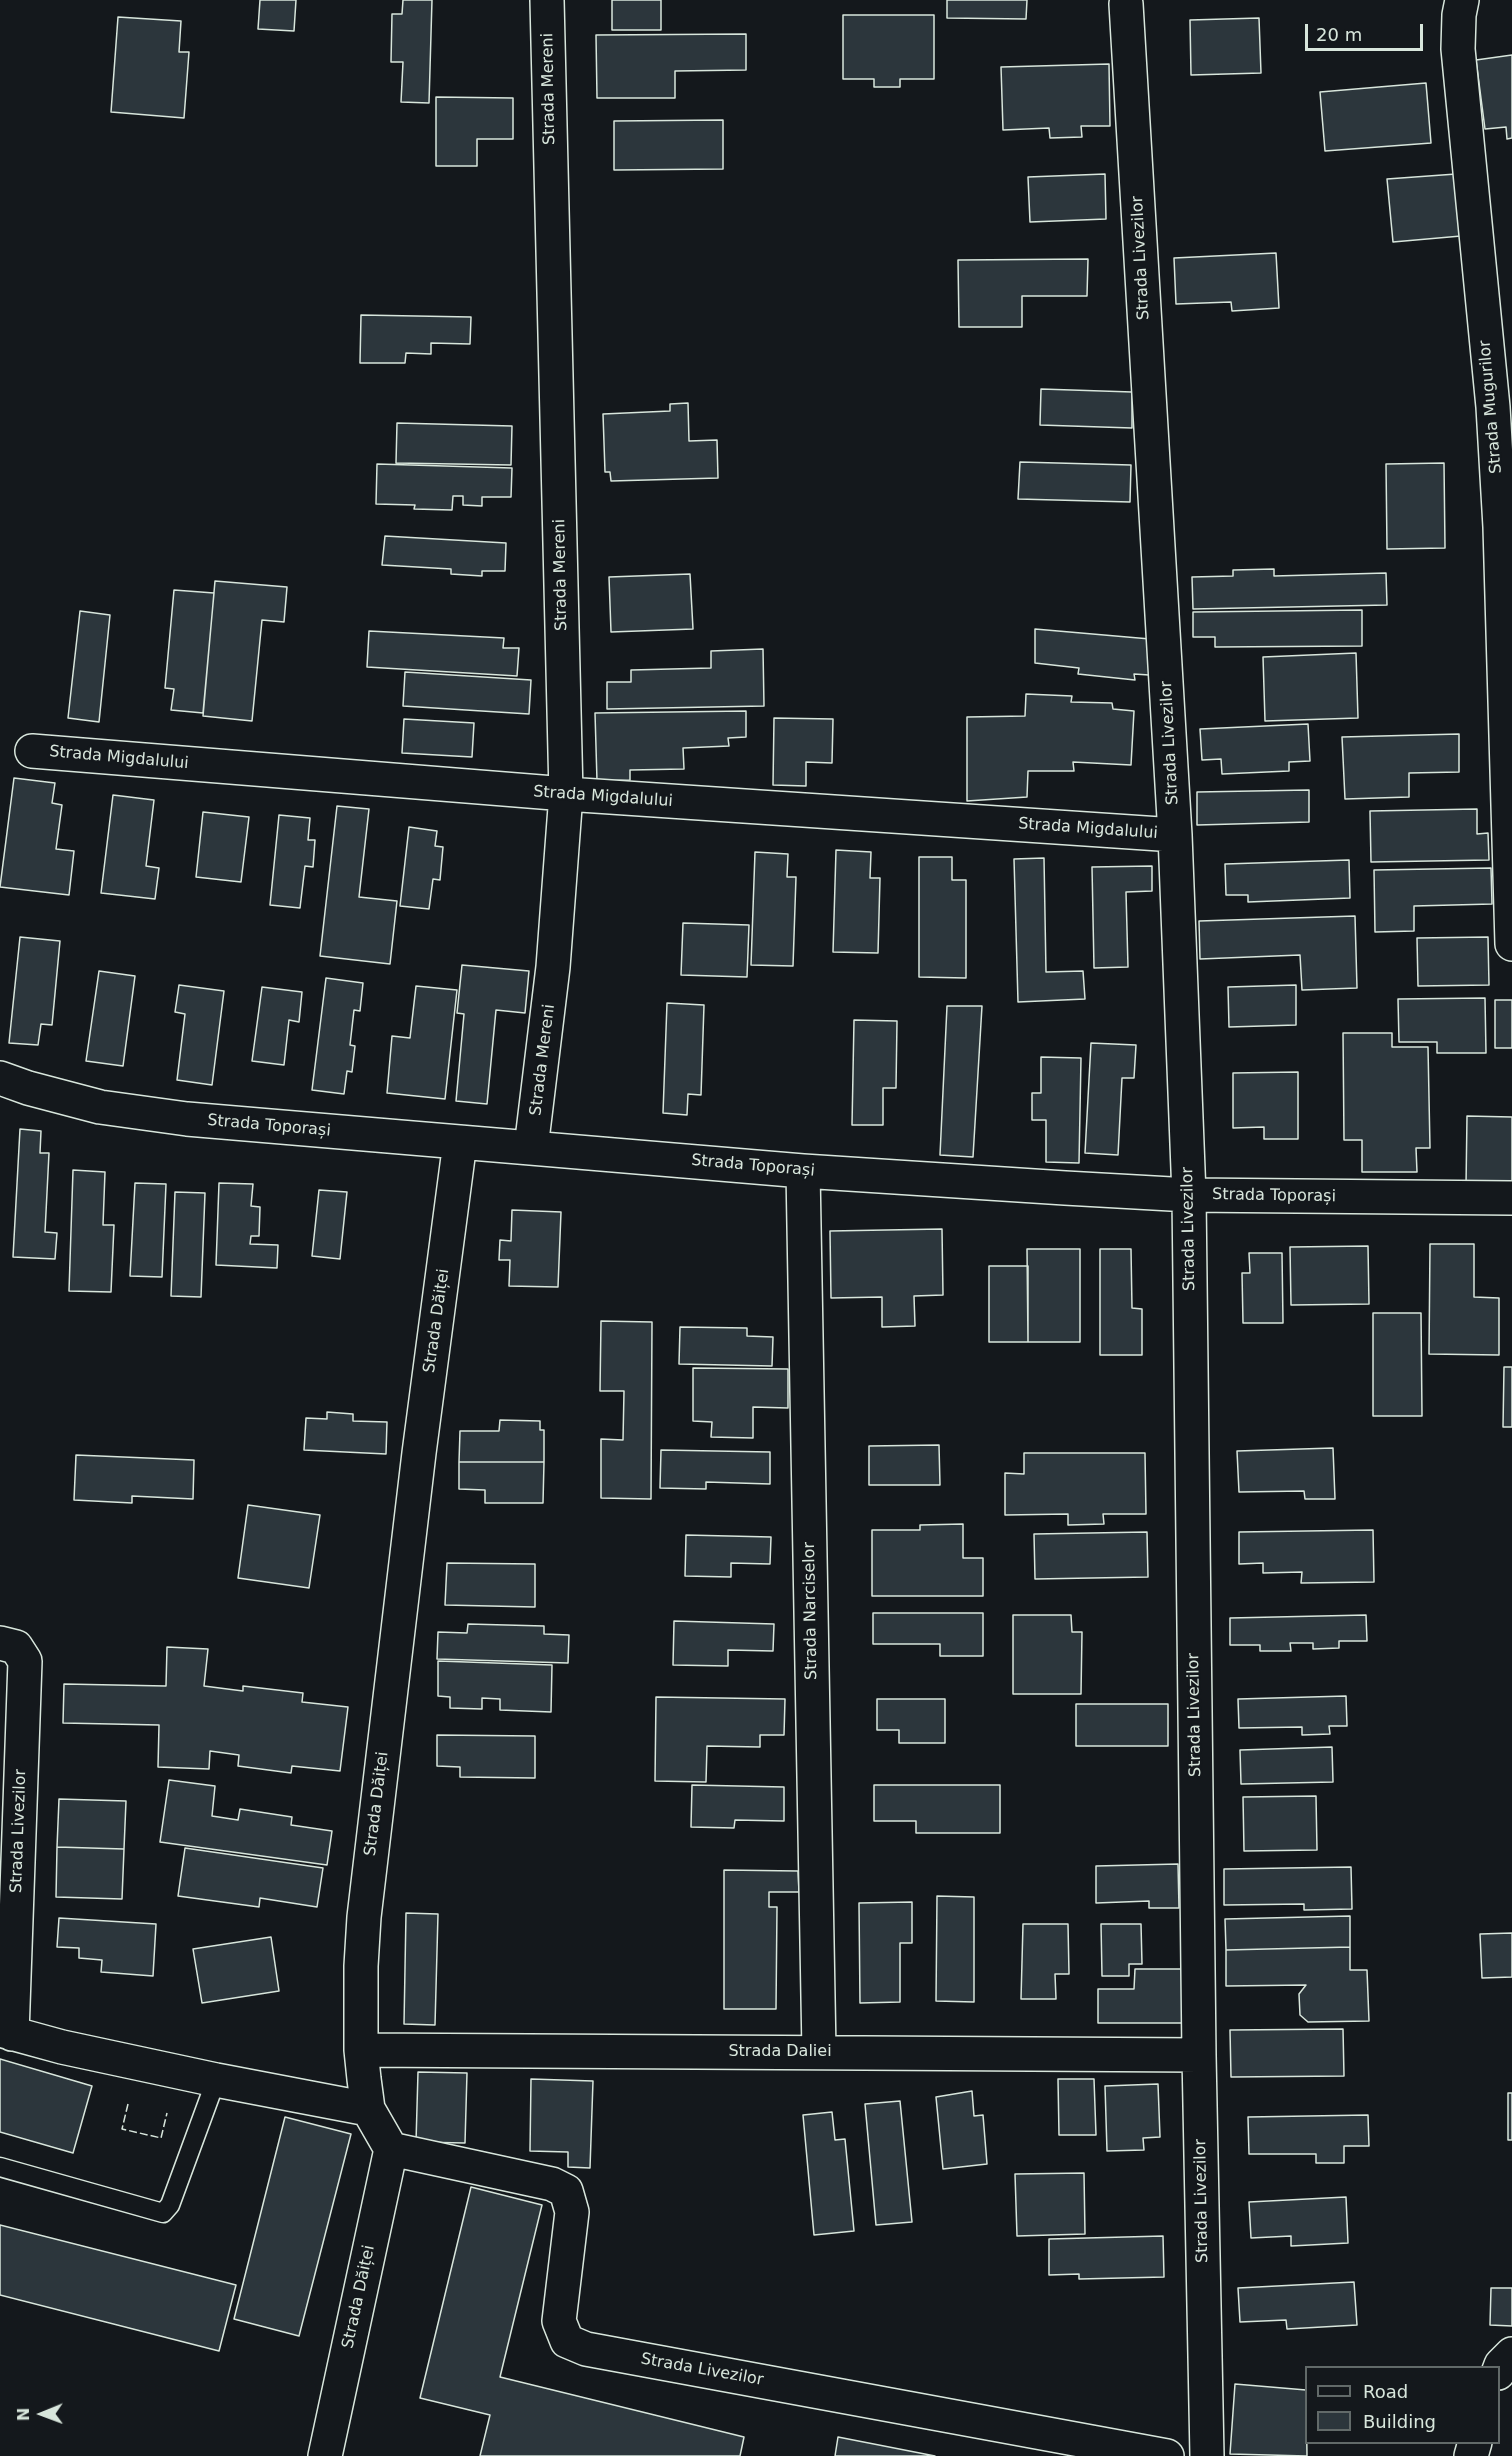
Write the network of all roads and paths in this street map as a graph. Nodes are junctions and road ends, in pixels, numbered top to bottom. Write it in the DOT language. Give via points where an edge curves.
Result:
graph roads {
  1 [pos="547,0"];
  2 [pos="1126,4"];
  3 [pos="1460,7"];
  4 [pos="32,751"];
  5 [pos="566,794"];
  6 [pos="1175,834"];
  7 [pos="1512,944"];
  8 [pos="0,1078"];
  9 [pos="460,1142"];
  10 [pos="531,1148"];
  11 [pos="803,1171"];
  12 [pos="1189,1195"];
  13 [pos="1512,1198"];
  14 [pos="0,1643"];
  15 [pos="6,2032"];
  16 [pos="361,2050"];
  17 [pos="819,2052"];
  18 [pos="1199,2055"];
  19 [pos="216,2080"];
  20 [pos="368,2109"];
  21 [pos="391,2149"];
  22 [pos="0,2167"];
  23 [pos="1512,2354"];
  24 [pos="1500,2368"];
  25 [pos="326,2456"];
  26 [pos="1167,2456"];
  27 [pos="1207,2456"];
  1 -- 5 [label="street, Strada Mereni"];
  2 -- 6 [label="street, Strada Livezilor"];
  3 -- 7 [label="street, Strada Mugurilor" via="1458,49 1500,516"];
  4 -- 5 [label="street, Strada Migdalului"];
  5 -- 6 [label="street, Strada Migdalului"];
  5 -- 10 [label="street, Strada Mereni" via="554,966"];
  6 -- 12 [label="street, Strada Livezilor"];
  8 -- 9 [label="street, Strada Toporași" via="100,1107 176,1118"];
  9 -- 10 [label="street, Strada Toporași"];
  9 -- 16 [label="street, Strada Dăiței" via="364,1917"];
  10 -- 11 [label="street, Strada Toporași"];
  11 -- 12 [label="street, Strada Toporași"];
  11 -- 17 [label="street, Strada Narciselor"];
  12 -- 13 [label="street, Strada Toporași"];
  12 -- 18 [label="street, Strada Livezilor"];
  14 -- 15 [label="street, Strada Livezilor" via="16,1647 25,1661"];
  15 -- 19 [label="street, Strada Livezilor"];
  16 -- 17 [label="street, Strada Daliei"];
  16 -- 20 [label="street, Strada Dăiței"];
  17 -- 18 [label="street, Strada Daliei"];
  18 -- 27 [label="street, Strada Livezilor"];
  19 -- 20 [label="street, Strada Livezilor"];
  19 -- 22 [label="lane" via="170,2205 163,2213"];
  20 -- 21 [label="street, Strada Dăiței"];
  21 -- 25 [label="street, Strada Dăiței"];
  21 -- 26 [label="street, Strada Livezilor" via="552,2184 566,2191 572,2212 559,2321 567,2341 586,2349"];
  23 -- 24 [label="street"];
}
